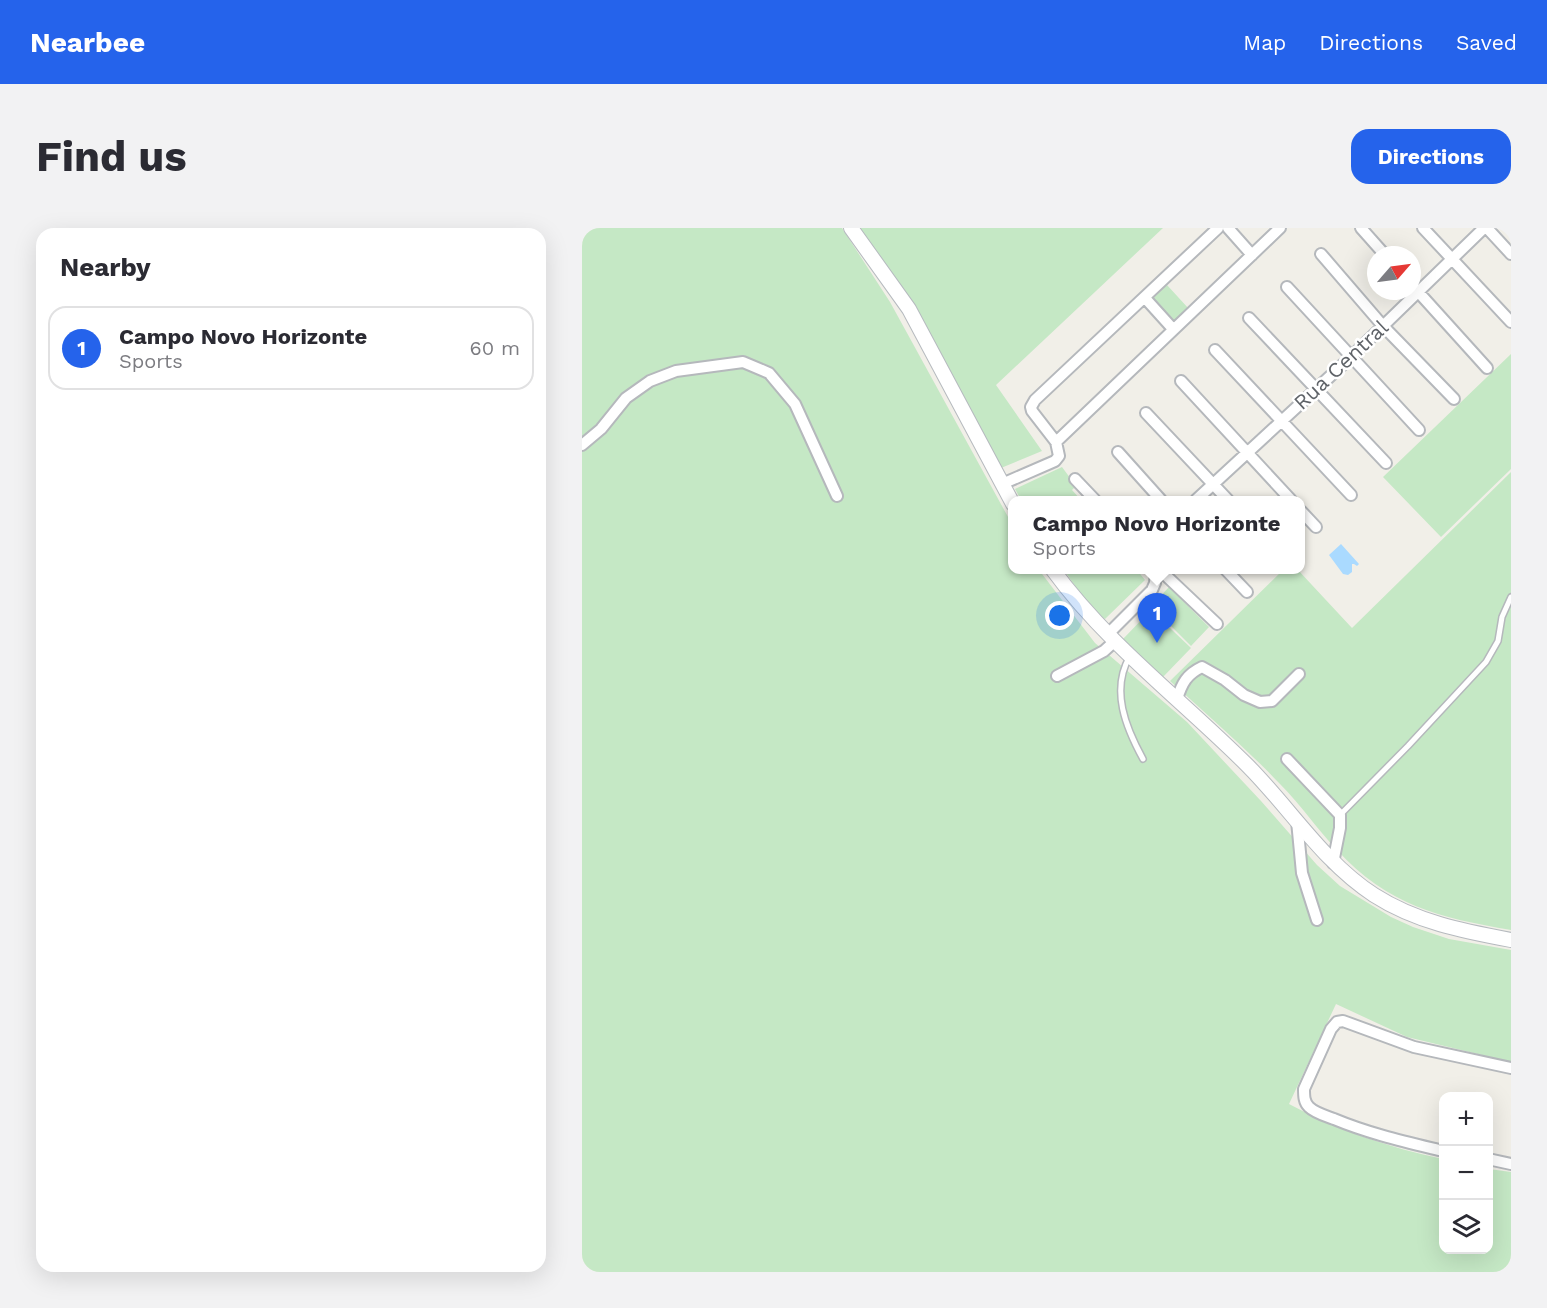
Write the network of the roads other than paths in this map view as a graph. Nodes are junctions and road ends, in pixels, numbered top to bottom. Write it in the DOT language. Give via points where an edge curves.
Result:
graph roads {
  1 [pos="851,228"];
  2 [pos="1218,228"];
  3 [pos="1228,228"];
  4 [pos="1280,228"];
  5 [pos="1361,228"];
  6 [pos="1423,228"];
  7 [pos="1485,228"];
  8 [pos="1377,246"];
  9 [pos="1321,254"];
  10 [pos="1511,254"];
  11 [pos="1252,255"];
  12 [pos="1452,259"];
  13 [pos="1421,284"];
  14 [pos="1287,287"];
  15 [pos="1421,296"];
  16 [pos="1145,298"];
  17 [pos="1405,300"];
  18 [pos="1249,318"];
  19 [pos="1511,322"];
  20 [pos="1383,326"];
  21 [pos="1173,329"];
  22 [pos="1215,350"];
  23 [pos="1351,357"];
  24 [pos="1487,368"];
  25 [pos="1181,381"];
  26 [pos="1315,389"];
  27 [pos="1454,399"];
  28 [pos="1146,413"];
  29 [pos="1281,421"];
  30 [pos="1419,430"];
  31 [pos="1056,442"];
  32 [pos="582,445"];
  33 [pos="1118,452"];
  34 [pos="1246,452"];
  35 [pos="1386,463"];
  36 [pos="1075,479"];
  37 [pos="1002,484"];
  38 [pos="1212,484"];
  39 [pos="1351,495"];
  40 [pos="837,496"];
  41 [pos="1009,496"];
  42 [pos="1090,496"];
  43 [pos="1157,496"];
  44 [pos="1201,496"];
  45 [pos="1223,496"];
  46 [pos="1286,496"];
  47 [pos="1305,515"];
  48 [pos="1316,527"];
  49 [pos="1056,574"];
  50 [pos="1157,574"];
  51 [pos="1162,574"];
  52 [pos="1230,574"];
  53 [pos="1248,592"];
  54 [pos="1511,597"];
  55 [pos="1217,624"];
  56 [pos="1112,638"];
  57 [pos="1131,655"];
  58 [pos="1299,674"];
  59 [pos="1058,676"];
  60 [pos="1178,699"];
  61 [pos="1143,759"];
  62 [pos="1287,759"];
  63 [pos="1340,815"];
  64 [pos="1297,820"];
  65 [pos="1333,863"];
  66 [pos="1317,920"];
  67 [pos="1511,940"];
  68 [pos="1511,1068"];
  69 [pos="1439,1150"];
  70 [pos="1493,1161"];
  71 [pos="1511,1164"];
  1 -- 37 [label="main road" via="909,309"];
  2 -- 16 [label="street"];
  3 -- 11 [label="street"];
  4 -- 11 [label="street"];
  5 -- 8 [label="street"];
  6 -- 12 [label="street"];
  7 -- 10 [label="street"];
  7 -- 12 [label="street, Rua Central"];
  9 -- 20 [label="street"];
  11 -- 21 [label="street"];
  12 -- 13 [label="street, Rua Central"];
  12 -- 19 [label="street"];
  14 -- 23 [label="street"];
  15 -- 24 [label="street"];
  16 -- 21 [label="street"];
  16 -- 31 [label="street" via="1032,404 1036,418"];
  17 -- 20 [label="street, Rua Central"];
  18 -- 26 [label="street"];
  20 -- 23 [label="street, Rua Central"];
  20 -- 27 [label="street"];
  21 -- 31 [label="street"];
  22 -- 29 [label="street"];
  23 -- 26 [label="street, Rua Central"];
  23 -- 30 [label="street"];
  25 -- 34 [label="street"];
  26 -- 29 [label="street, Rua Central"];
  26 -- 35 [label="street"];
  28 -- 38 [label="street"];
  29 -- 34 [label="street, Rua Central"];
  29 -- 39 [label="street"];
  31 -- 37 [label="street" via="1059,454 1054,461"];
  32 -- 40 [label="street" via="626,398 650,381 676,371 743,362 769,373 795,404"];
  33 -- 43 [label="street"];
  34 -- 38 [label="street, Rua Central"];
  34 -- 46 [label="street"];
  36 -- 42 [label="street"];
  37 -- 41 [label="main road"];
  38 -- 44 [label="street, Rua Central"];
  38 -- 45 [label="street"];
  47 -- 48 [label="street"];
  49 -- 56 [label="main road" via="1086,613"];
  50 -- 56 [label="street" via="1152,590"];
  51 -- 55 [label="street"];
  52 -- 53 [label="street"];
  54 -- 63 [label="lane" via="1498,641 1486,662"];
  56 -- 57 [label="main road"];
  56 -- 59 [label="street" via="1104,651"];
  57 -- 60 [label="main road"];
  57 -- 61 [label="lane" via="1122,673 1121,701"];
  58 -- 60 [label="street" via="1272,701 1260,702 1202,667 1191,672 1182,684"];
  60 -- 64 [label="main road" via="1264,782"];
  62 -- 63 [label="street"];
  63 -- 65 [label="street"];
  64 -- 65 [label="main road"];
  64 -- 66 [label="street" via="1302,873"];
  65 -- 67 [label="main road" via="1397,909 1437,924"];
  68 -- 69 [label="street" via="1414,1047 1337,1022 1304,1089 1308,1106 1353,1127"];
  70 -- 71 [label="street"];
}
